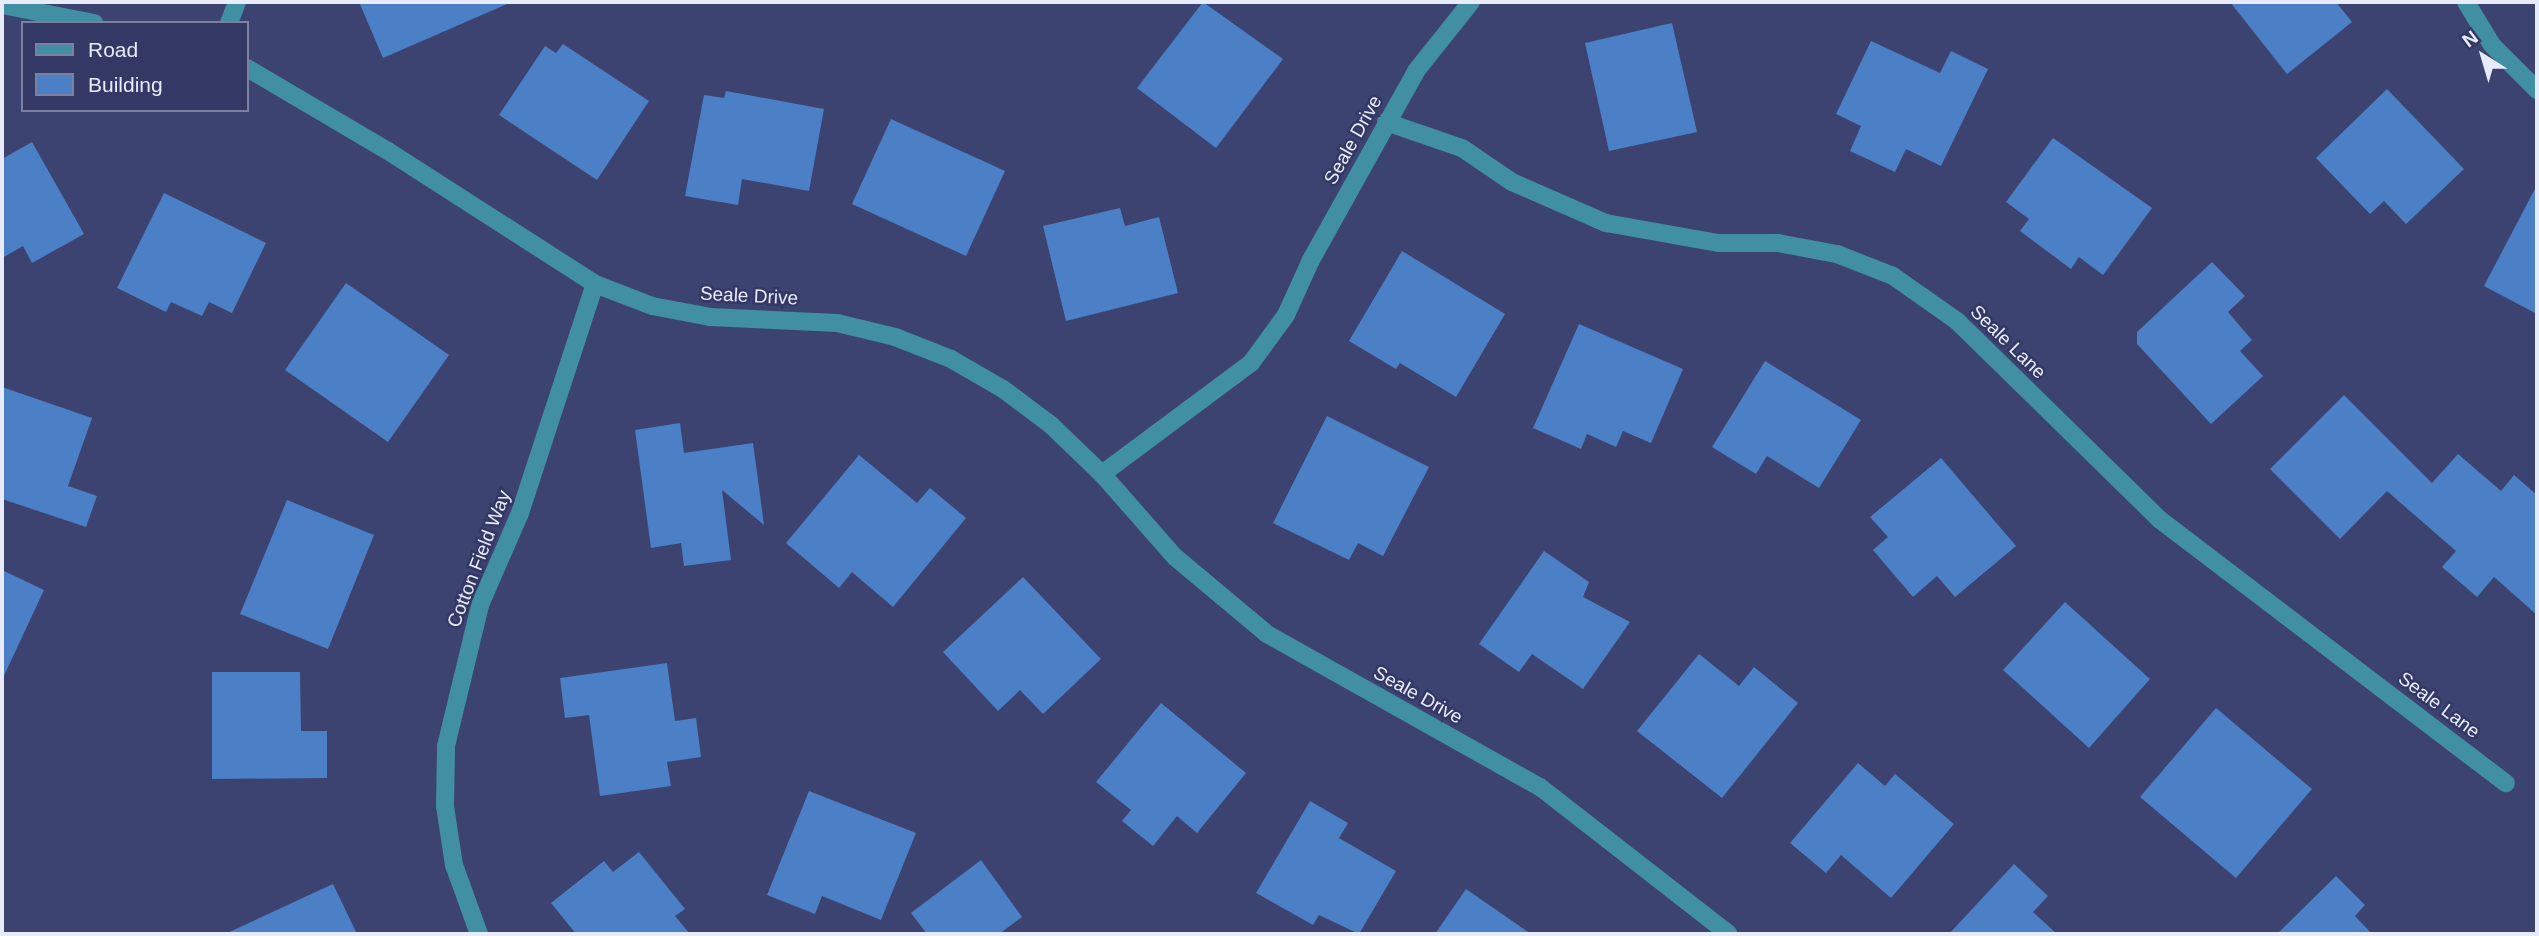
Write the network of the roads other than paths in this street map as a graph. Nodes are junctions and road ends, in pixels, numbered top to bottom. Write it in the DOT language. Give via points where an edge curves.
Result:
graph roads {
  1 [pos="237,2"];
  2 [pos="1471,2"];
  3 [pos="2466,2"];
  4 [pos="2,5"];
  5 [pos="84,21"];
  6 [pos="230,21"];
  7 [pos="248,69"];
  8 [pos="2537,90"];
  9 [pos="1386,122"];
  10 [pos="595,284"];
  11 [pos="1102,474"];
  12 [pos="2506,783"];
  13 [pos="479,934"];
  14 [pos="1730,934"];
  1 -- 6 [label="street"];
  2 -- 9 [label="street, Seale Drive" via="1416,71"];
  3 -- 8 [label="street" via="2492,45"];
  4 -- 5 [label="street"];
  7 -- 10 [label="street, Seale Drive" via="388,151"];
  9 -- 11 [label="street, Seale Drive" via="1286,315 1251,363"];
  9 -- 12 [label="street, Seale Lane" via="1462,148 1512,182 1606,222 1718,243 1779,243 1837,254 1893,276 1957,321 2159,519"];
  10 -- 11 [label="street, Seale Drive" via="652,306 710,317 837,323 895,337 951,359 1003,389 1051,425"];
  10 -- 13 [label="street, Cotton Field Way" via="520,513 480,605 446,746 445,806 454,865"];
  11 -- 14 [label="street, Seale Drive" via="1175,556 1266,634 1540,787"];
}
